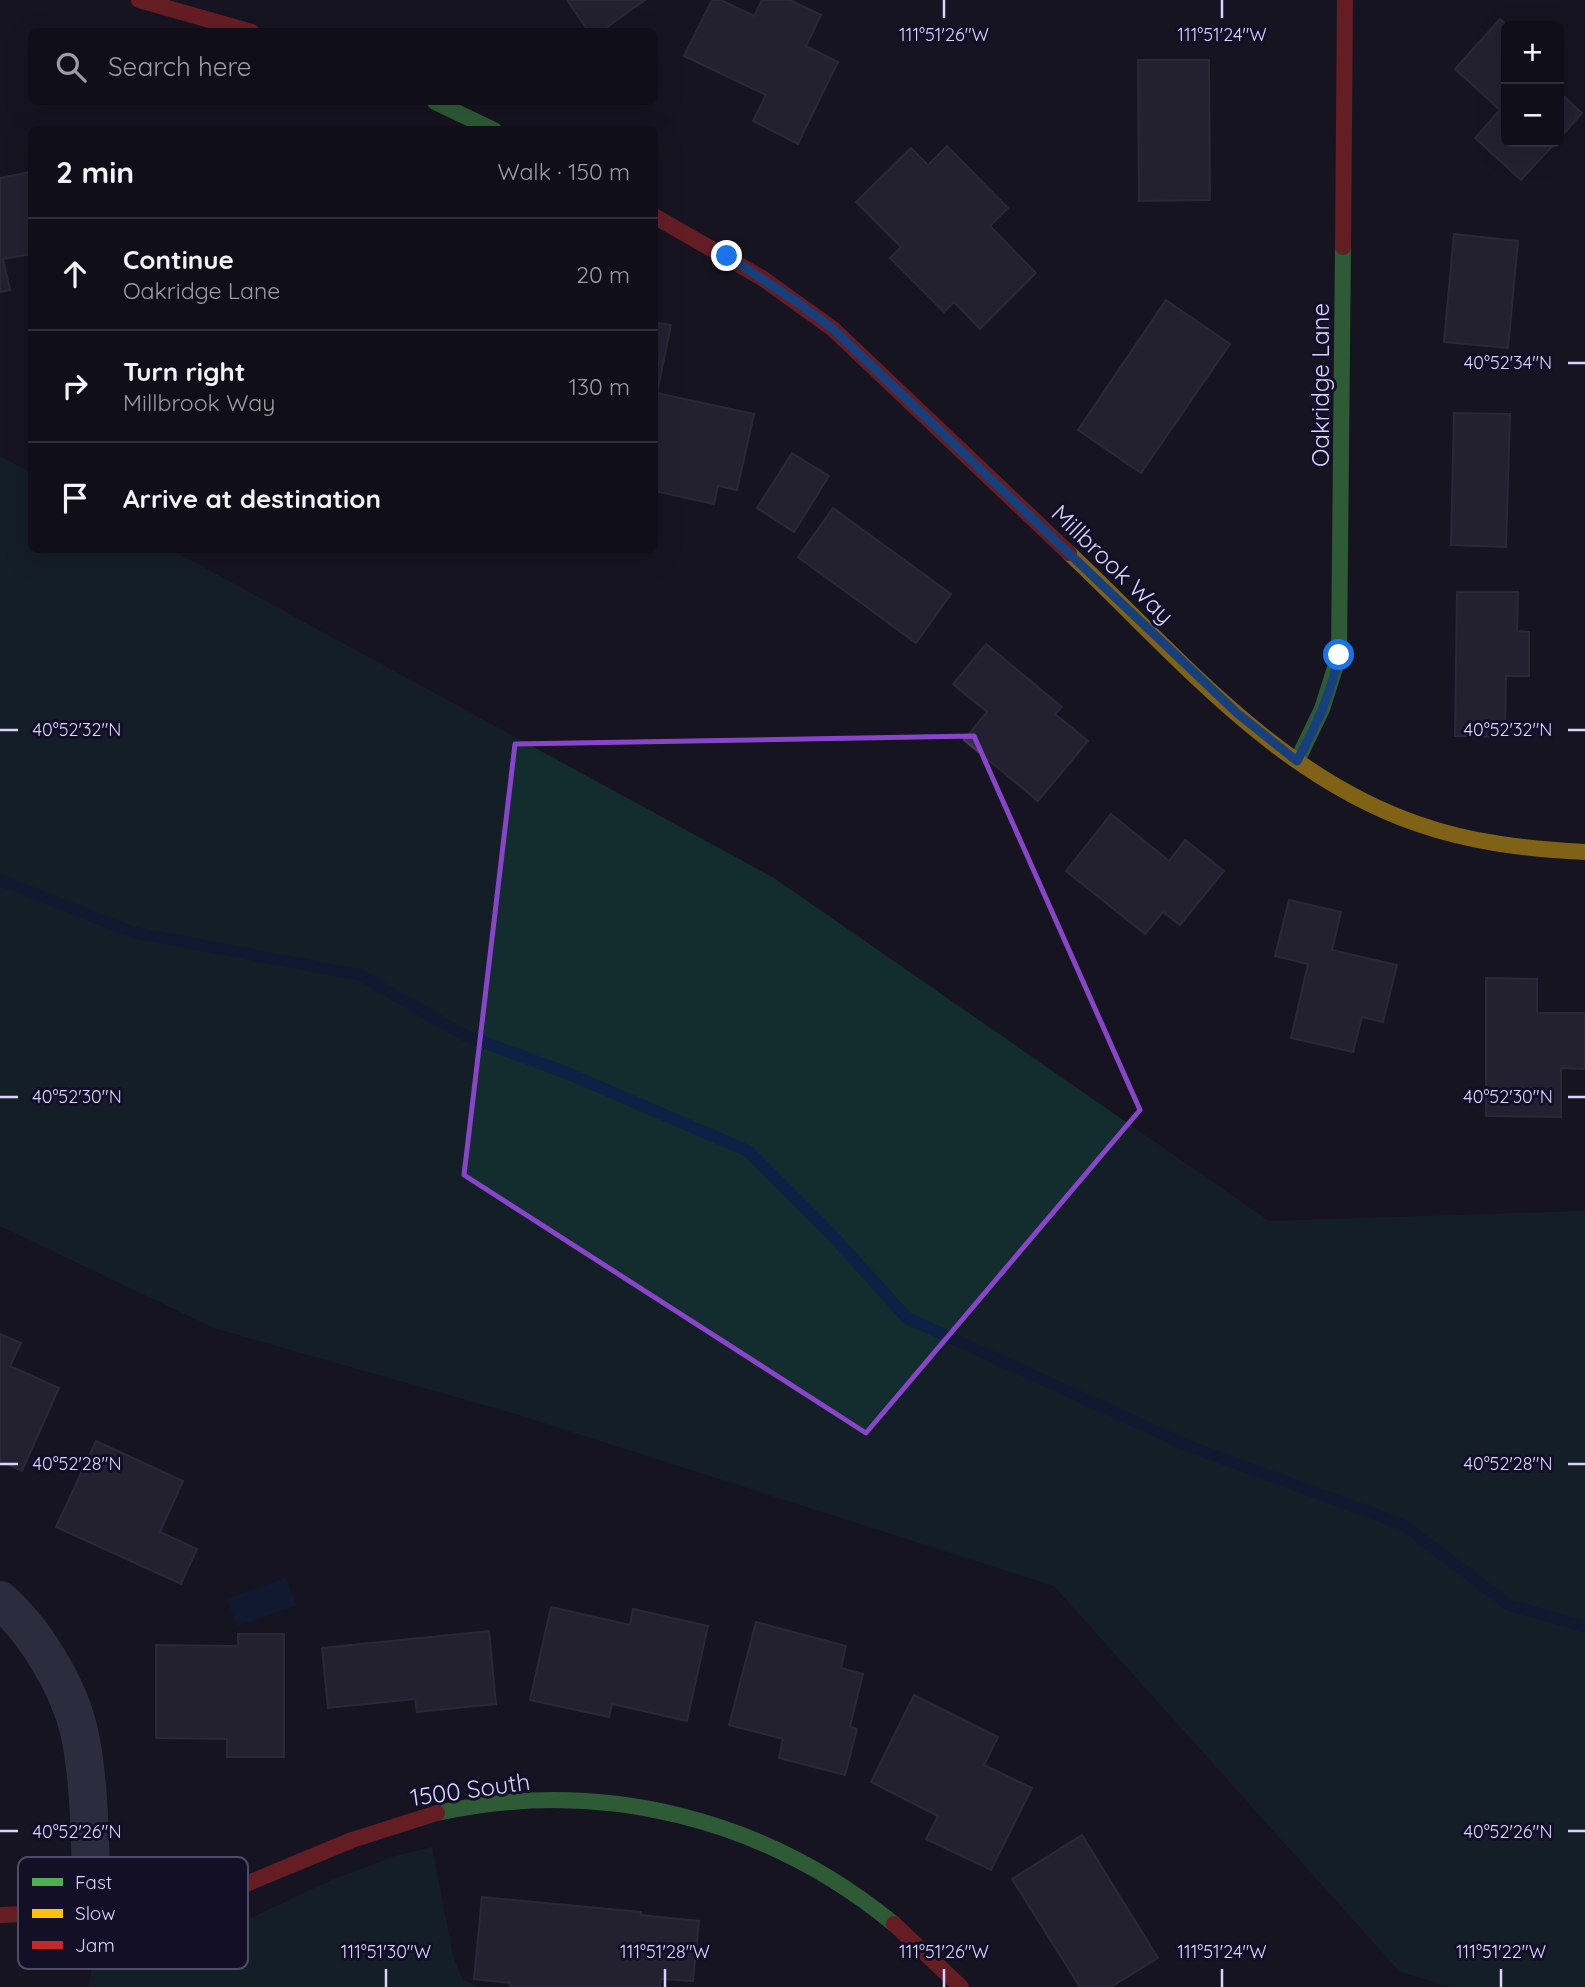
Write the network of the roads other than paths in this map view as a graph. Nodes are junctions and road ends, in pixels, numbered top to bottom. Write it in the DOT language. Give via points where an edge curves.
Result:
graph roads {
  1 [pos="139,0"];
  2 [pos="1345,0"];
  3 [pos="238,28"];
  4 [pos="441,105"];
  5 [pos="486,126"];
  6 [pos="658,218"];
  7 [pos="1297,761"];
  8 [pos="1585,852"];
  9 [pos="0,1600"];
  10 [pos="88,1857"];
  11 [pos="248,1884"];
  12 [pos="0,1915"];
  13 [pos="18,1915"];
  14 [pos="961,1987"];
  1 -- 3 [label="street"];
  2 -- 7 [label="street, Oakridge Lane" via="1339,655 1321,717"];
  4 -- 5 [label="street"];
  6 -- 7 [label="street, Millbrook Way" via="762,278 833,329 1237,713"];
  7 -- 8 [label="street, Millbrook Way" via="1381,810 1461,838 1503,847"];
  9 -- 10 [label="street" via="39,1648 62,1687 79,1731"];
  11 -- 14 [label="street, 1500 South" via="380,1828 442,1811 516,1801 597,1802 686,1816 776,1847 853,1892 924,1948"];
  12 -- 13 [label="street, 1500 South"];
}
